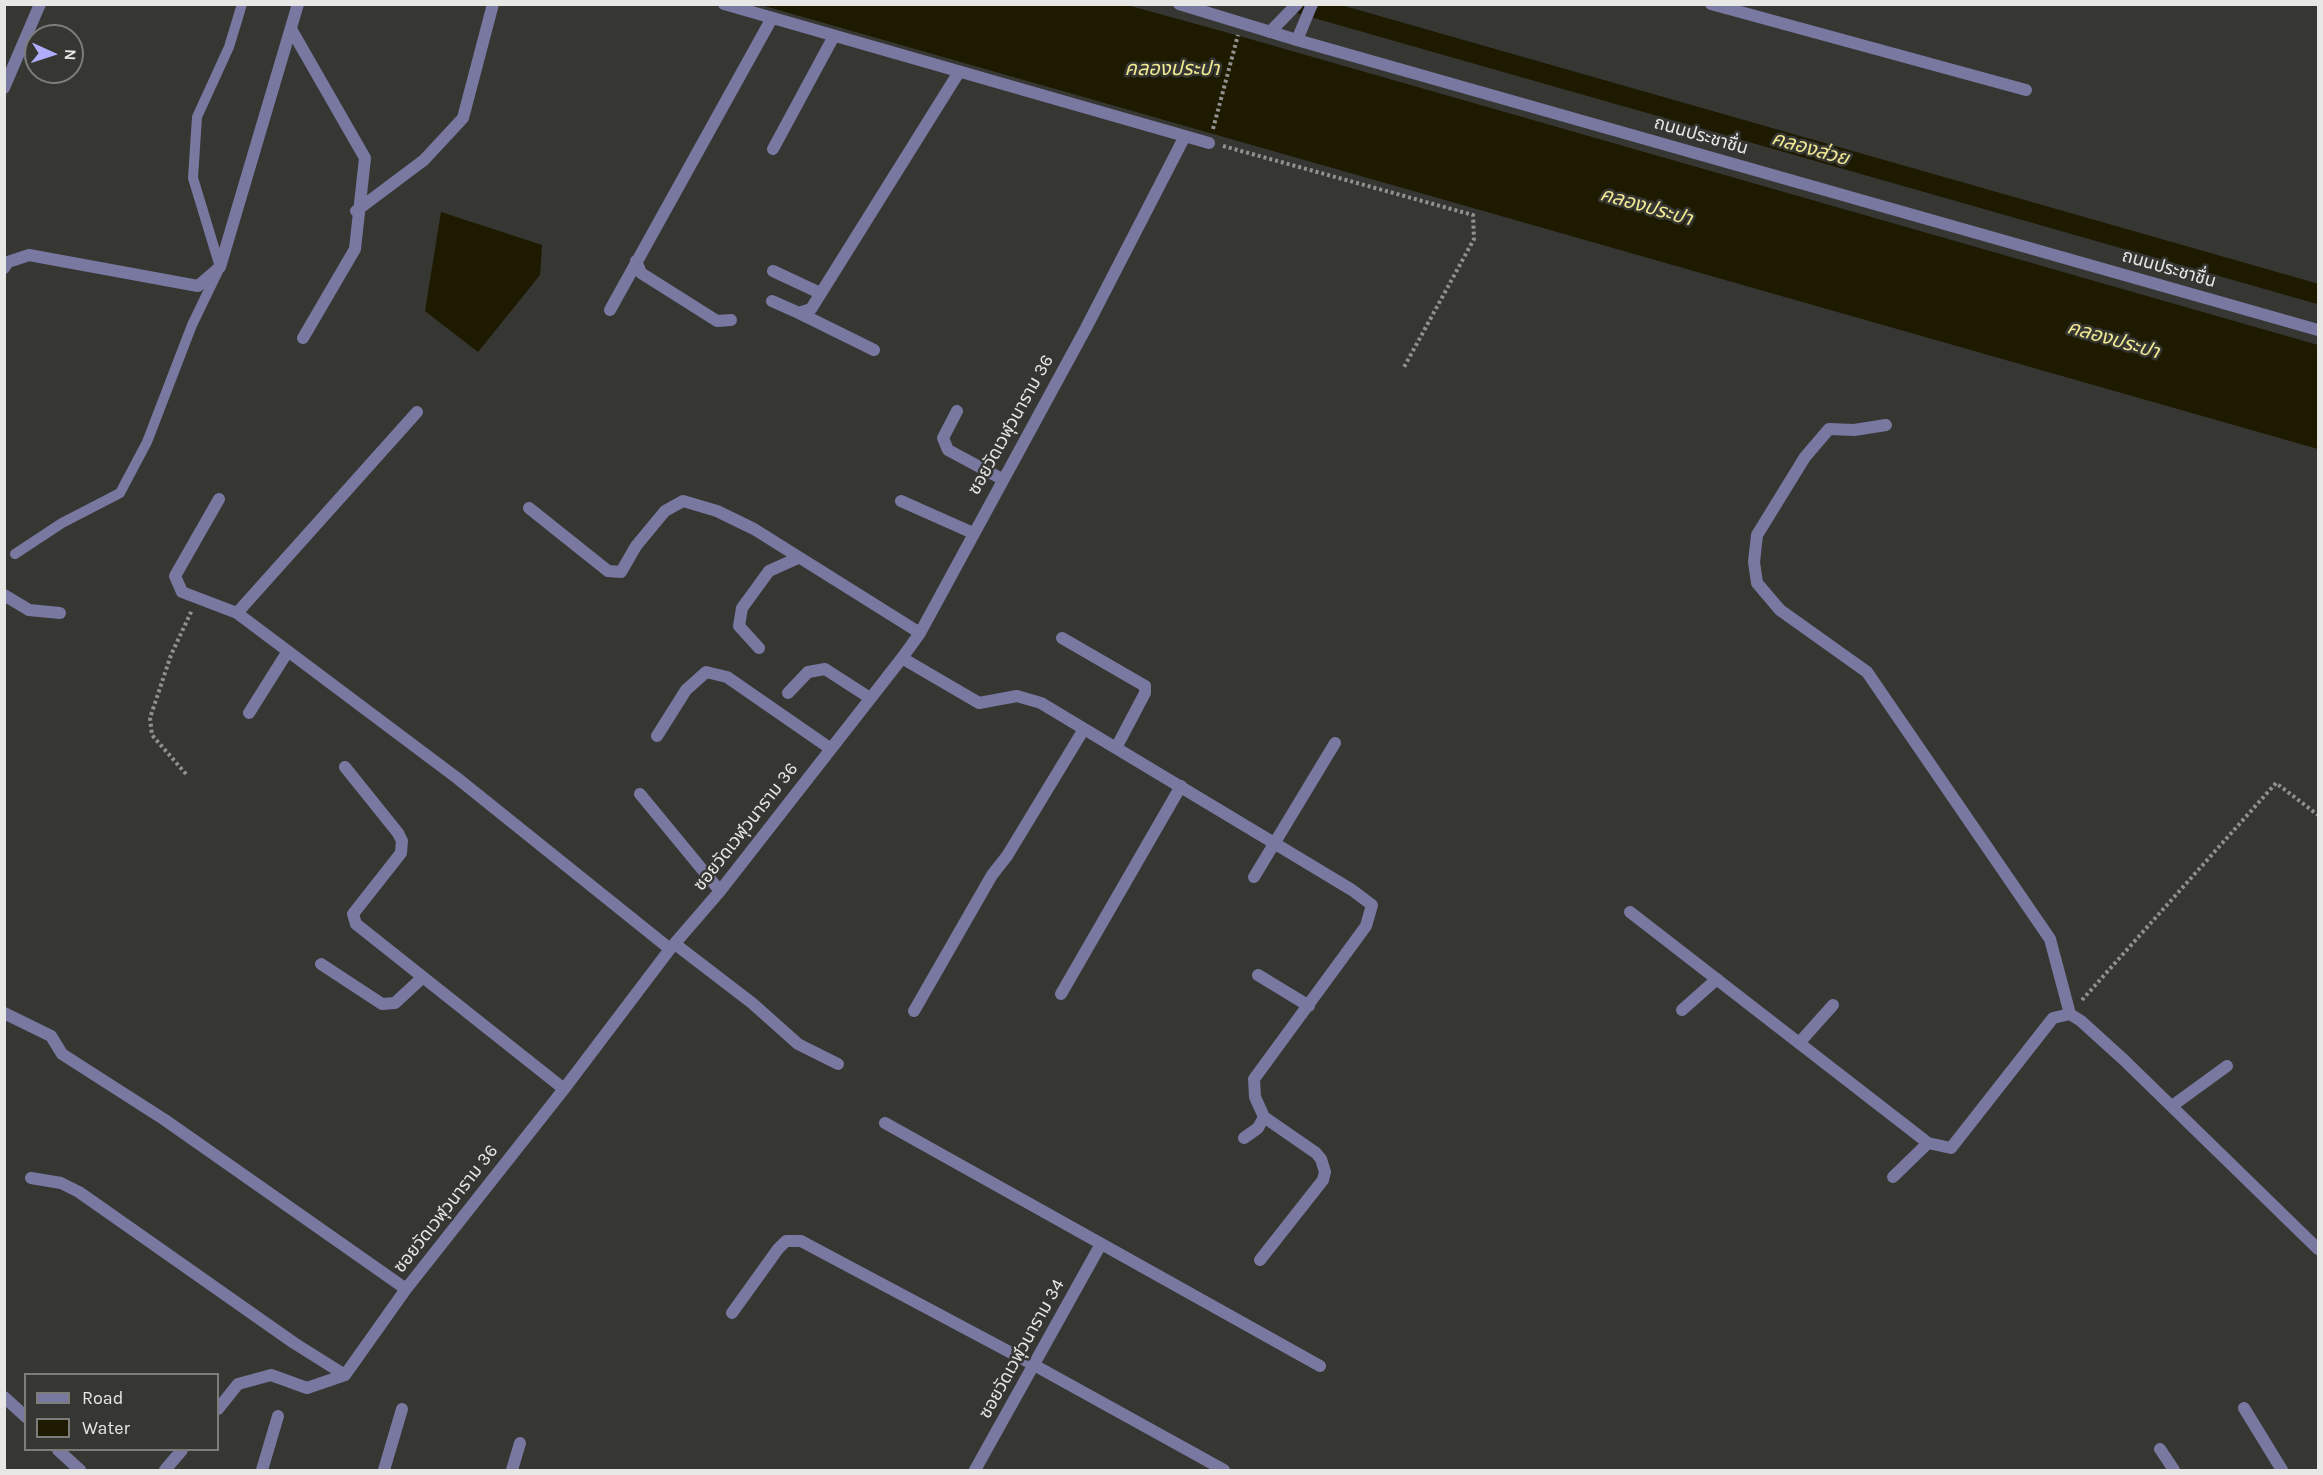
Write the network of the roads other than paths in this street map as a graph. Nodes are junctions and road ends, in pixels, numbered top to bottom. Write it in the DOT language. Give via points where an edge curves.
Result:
graph roads {
  1 [pos="40,4"];
  2 [pos="242,4"];
  3 [pos="298,4"];
  4 [pos="493,4"];
  5 [pos="724,4"];
  6 [pos="1179,4"];
  7 [pos="1297,4"];
  8 [pos="1312,4"];
  9 [pos="1712,4"];
  10 [pos="772,18"];
  11 [pos="291,29"];
  12 [pos="1270,32"];
  13 [pos="834,36"];
  14 [pos="1297,40"];
  15 [pos="959,72"];
  16 [pos="4,88"];
  17 [pos="2026,90"];
  18 [pos="1185,136"];
  19 [pos="1209,141"];
  20 [pos="772,149"];
  21 [pos="357,209"];
  22 [pos="636,261"];
  23 [pos="220,267"];
  24 [pos="4,268"];
  25 [pos="773,271"];
  26 [pos="820,293"];
  27 [pos="772,301"];
  28 [pos="610,310"];
  29 [pos="799,314"];
  30 [pos="731,320"];
  31 [pos="2319,330"];
  32 [pos="303,338"];
  33 [pos="874,350"];
  34 [pos="957,411"];
  35 [pos="417,412"];
  36 [pos="1886,425"];
  37 [pos="1002,479"];
  38 [pos="219,499"];
  39 [pos="901,501"];
  40 [pos="529,508"];
  41 [pos="973,533"];
  42 [pos="15,554"];
  43 [pos="798,558"];
  44 [pos="4,595"];
  45 [pos="60,613"];
  46 [pos="237,613"];
  47 [pos="920,633"];
  48 [pos="1062,638"];
  49 [pos="759,648"];
  50 [pos="288,651"];
  51 [pos="902,658"];
  52 [pos="788,693"];
  53 [pos="870,698"];
  54 [pos="249,713"];
  55 [pos="1084,729"];
  56 [pos="657,736"];
  57 [pos="1335,743"];
  58 [pos="1116,748"];
  59 [pos="831,749"];
  60 [pos="345,768"];
  61 [pos="1181,786"];
  62 [pos="640,794"];
  63 [pos="1274,843"];
  64 [pos="1254,878"];
  65 [pos="720,891"];
  66 [pos="1630,912"];
  67 [pos="672,946"];
  68 [pos="321,964"];
  69 [pos="1258,975"];
  70 [pos="423,977"];
  71 [pos="1717,979"];
  72 [pos="1061,994"];
  73 [pos="1833,1005"];
  74 [pos="1309,1006"];
  75 [pos="1682,1010"];
  76 [pos="914,1011"];
  77 [pos="4,1013"];
  78 [pos="2070,1014"];
  79 [pos="1798,1042"];
  80 [pos="838,1065"];
  81 [pos="2227,1066"];
  82 [pos="564,1089"];
  83 [pos="2172,1106"];
  84 [pos="1264,1117"];
  85 [pos="885,1123"];
  86 [pos="1244,1138"];
  87 [pos="1928,1143"];
  88 [pos="1893,1177"];
  89 [pos="31,1178"];
  90 [pos="1101,1244"];
  91 [pos="2319,1250"];
  92 [pos="1260,1260"];
  93 [pos="406,1289"];
  94 [pos="732,1313"];
  95 [pos="1034,1365"];
  96 [pos="1320,1366"];
  97 [pos="345,1375"];
  98 [pos="4,1397"];
  99 [pos="219,1407"];
  100 [pos="2244,1408"];
  101 [pos="402,1409"];
  102 [pos="24,1416"];
  103 [pos="278,1416"];
  104 [pos="520,1443"];
  105 [pos="2160,1449"];
  106 [pos="60,1451"];
  107 [pos="180,1451"];
  108 [pos="80,1470"];
  109 [pos="165,1470"];
  110 [pos="262,1470"];
  111 [pos="384,1470"];
  112 [pos="512,1470"];
  113 [pos="975,1470"];
  114 [pos="1224,1470"];
  115 [pos="2174,1470"];
  116 [pos="2282,1470"];
  1 -- 16 [label="street"];
  2 -- 23 [label="lane" via="229,47 197,117 194,178"];
  3 -- 11 [label="street"];
  4 -- 21 [label="street" via="463,118 424,160"];
  5 -- 10 [label="street"];
  6 -- 12 [label="street, ถนนประชาชื่น"];
  7 -- 12 [label="street"];
  8 -- 14 [label="street"];
  9 -- 17 [label="street"];
  10 -- 13 [label="street"];
  10 -- 22 [label="street"];
  11 -- 21 [label="street" via="365,158"];
  11 -- 23 [label="street"];
  12 -- 14 [label="street, ถนนประชาชื่น"];
  13 -- 15 [label="street"];
  13 -- 20 [label="street"];
  14 -- 31 [label="street, ถนนประชาชื่น"];
  15 -- 18 [label="street"];
  15 -- 26 [label="street"];
  18 -- 19 [label="street"];
  18 -- 37 [label="street, ซอยวัดเวฬุวนาราม 36" via="1086,328"];
  21 -- 32 [label="street" via="355,249"];
  22 -- 28 [label="street"];
  22 -- 30 [label="street" via="641,273 717,321"];
  23 -- 24 [label="street" via="198,286 29,255 8,262"];
  23 -- 42 [label="lane" via="192,325 147,442 120,493 62,523"];
  25 -- 26 [label="street"];
  26 -- 29 [label="street" via="811,309"];
  27 -- 29 [label="street"];
  29 -- 33 [label="street"];
  34 -- 37 [label="street" via="943,438 948,450"];
  35 -- 46 [label="street"];
  36 -- 78 [label="street" via="1829,429 1805,457 1757,535 1756,583 1780,609 1867,672 2050,939"];
  37 -- 41 [label="street, ซอยวัดเวฬุวนาราม 36"];
  38 -- 46 [label="street" via="176,576 182,592"];
  39 -- 41 [label="street"];
  40 -- 43 [label="street" via="608,572 621,572 664,512 683,501 754,529"];
  41 -- 47 [label="street, ซอยวัดเวฬุวนาราม 36"];
  43 -- 47 [label="street"];
  43 -- 49 [label="street" via="769,572 742,608 739,626"];
  44 -- 45 [label="street" via="29,610"];
  46 -- 50 [label="street"];
  47 -- 51 [label="street, ซอยวัดเวฬุวนาราม 36"];
  48 -- 58 [label="street" via="1145,686"];
  50 -- 54 [label="street"];
  50 -- 67 [label="street"];
  51 -- 53 [label="street, ซอยวัดเวฬุวนาราม 36"];
  51 -- 55 [label="street" via="979,702 1017,696 1041,703"];
  52 -- 53 [label="street" via="808,672 825,669"];
  53 -- 59 [label="street, ซอยวัดเวฬุวนาราม 36"];
  55 -- 58 [label="street"];
  55 -- 76 [label="street" via="992,875"];
  56 -- 59 [label="street" via="686,690 706,672 727,677"];
  57 -- 63 [label="street"];
  58 -- 61 [label="street"];
  59 -- 65 [label="street, ซอยวัดเวฬุวนาราม 36"];
  60 -- 70 [label="street" via="402,841 401,853 353,914 356,924"];
  61 -- 63 [label="street"];
  61 -- 72 [label="street"];
  62 -- 65 [label="street"];
  63 -- 64 [label="street"];
  63 -- 74 [label="street" via="1372,905 1366,926"];
  65 -- 67 [label="street, ซอยวัดเวฬุวนาราม 36"];
  66 -- 71 [label="street"];
  67 -- 80 [label="street" via="752,1003 798,1044"];
  67 -- 82 [label="street, ซอยวัดเวฬุวนาราม 36"];
  68 -- 70 [label="street" via="382,1004 395,1003"];
  69 -- 74 [label="street"];
  70 -- 82 [label="street"];
  71 -- 75 [label="street"];
  71 -- 79 [label="street"];
  73 -- 79 [label="street"];
  74 -- 84 [label="street" via="1254,1079"];
  77 -- 93 [label="street" via="51,1036 62,1054 165,1120"];
  78 -- 83 [label="street"];
  78 -- 87 [label="street" via="2053,1018 1951,1148"];
  79 -- 87 [label="street"];
  81 -- 83 [label="street"];
  82 -- 93 [label="street, ซอยวัดเวฬุวนาราม 36"];
  83 -- 91 [label="street"];
  84 -- 86 [label="street" via="1258,1128"];
  84 -- 92 [label="street" via="1316,1154 1325,1172 1323,1180"];
  85 -- 90 [label="street"];
  87 -- 88 [label="street"];
  89 -- 97 [label="street" via="61,1183 79,1192"];
  90 -- 95 [label="street, ซอยวัดเวฬุวนาราม 34"];
  90 -- 96 [label="street"];
  93 -- 97 [label="street, ซอยวัดเวฬุวนาราม 36"];
  94 -- 95 [label="street" via="778,1249 786,1241 801,1240"];
  95 -- 113 [label="street, ซอยวัดเวฬุวนาราม 34"];
  95 -- 114 [label="street"];
  97 -- 99 [label="street" via="307,1388 271,1375 238,1384"];
  98 -- 102 [label="street"];
  100 -- 116 [label="street"];
  101 -- 111 [label="street"];
  103 -- 110 [label="street"];
  104 -- 112 [label="street"];
  105 -- 115 [label="street"];
  106 -- 108 [label="street"];
  107 -- 109 [label="street"];
}
